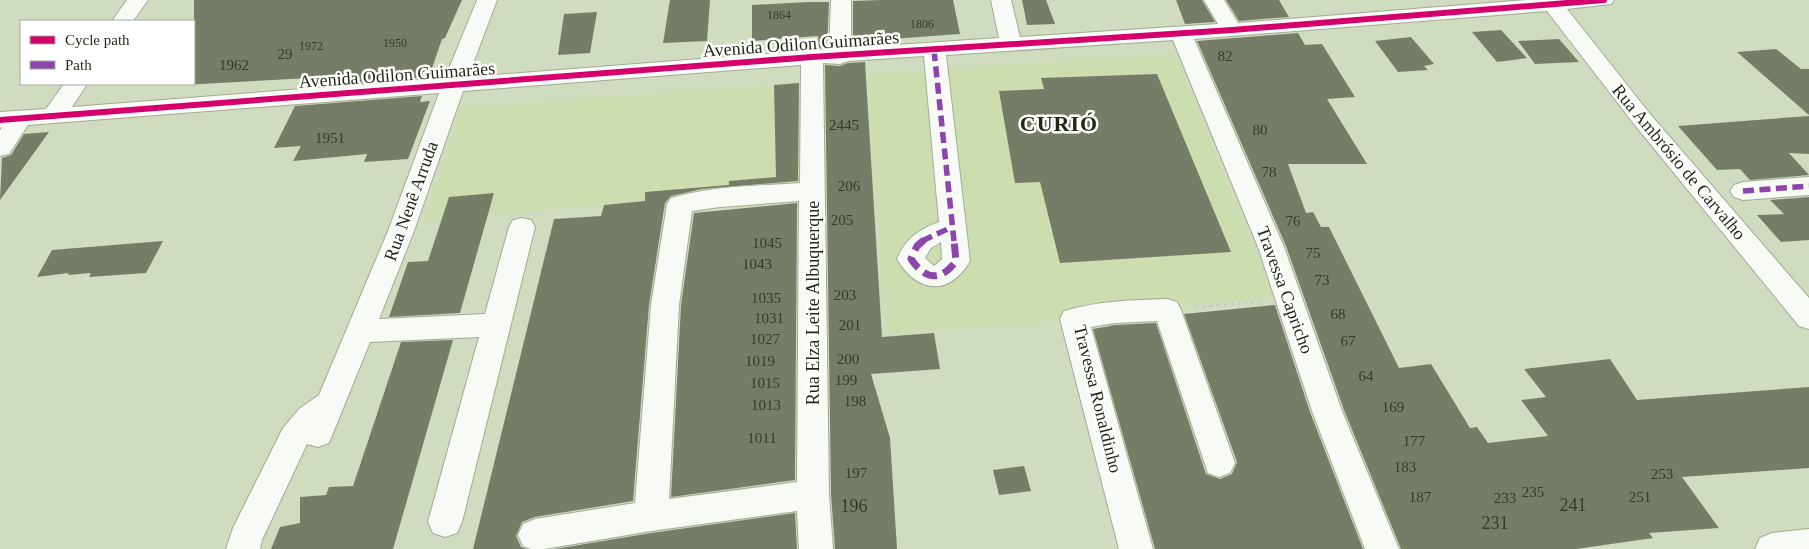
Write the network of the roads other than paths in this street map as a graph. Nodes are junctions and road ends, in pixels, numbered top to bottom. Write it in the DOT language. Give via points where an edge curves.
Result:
graph roads {
  1 [pos="138,0"];
  2 [pos="487,0"];
  3 [pos="841,0"];
  4 [pos="1001,0"];
  5 [pos="1214,0"];
  6 [pos="1604,0"];
  7 [pos="1560,2"];
  8 [pos="123,20"];
  9 [pos="1232,30"];
  10 [pos="1181,33"];
  11 [pos="1011,44"];
  12 [pos="934,50"];
  13 [pos="812,57"];
  14 [pos="840,57"];
  15 [pos="75,85"];
  16 [pos="453,86"];
  17 [pos="54,115"];
  18 [pos="11,119"];
  19 [pos="0,148"];
  20 [pos="1809,186"];
  21 [pos="813,191"];
  22 [pos="1743,191"];
  23 [pos="522,227"];
  24 [pos="952,227"];
  25 [pos="1809,318"];
  26 [pos="496,325"];
  27 [pos="361,331"];
  28 [pos="331,400"];
  29 [pos="318,434"];
  30 [pos="1218,463"];
  31 [pos="812,494"];
  32 [pos="651,516"];
  33 [pos="445,522"];
  34 [pos="535,535"];
  35 [pos="1809,545"];
  36 [pos="243,549"];
  37 [pos="816,549"];
  38 [pos="1136,549"];
  39 [pos="1382,549"];
  40 [pos="1772,549"];
  1 -- 8 [label="street"];
  2 -- 16 [label="street, Rua Nenê Arruda"];
  3 -- 14 [label="street"];
  4 -- 11 [label="street"];
  5 -- 9 [label="street"];
  6 -- 7 [label="street, Avenida Odilon Guimarães"];
  7 -- 9 [label="street, Avenida Odilon Guimarães"];
  7 -- 25 [label="street, Rua Ambrósio de Carvalho" via="1642,119"];
  9 -- 10 [label="street, Avenida Odilon Guimarães"];
  10 -- 11 [label="street, Avenida Odilon Guimarães"];
  10 -- 39 [label="street, Travessa Capricho" via="1271,247 1359,495"];
  11 -- 12 [label="street, Avenida Odilon Guimarães"];
  12 -- 14 [label="street, Avenida Odilon Guimarães"];
  12 -- 24 [label="street"];
  13 -- 14 [label="street, Avenida Odilon Guimarães"];
  13 -- 16 [label="street, Avenida Odilon Guimarães"];
  13 -- 21 [label="street, Rua Elza Leite Albuquerque"];
  15 -- 17 [label="street"];
  16 -- 17 [label="street, Avenida Odilon Guimarães"];
  16 -- 27 [label="street, Rua Nenê Arruda"];
  17 -- 18 [label="street, Avenida Odilon Guimarães"];
  18 -- 19 [label="street"];
  20 -- 22 [label="street"];
  21 -- 31 [label="street, Rua Elza Leite Albuquerque"];
  21 -- 32 [label="street" via="680,204 665,305"];
  23 -- 26 [label="street"];
  26 -- 27 [label="street"];
  26 -- 33 [label="street"];
  27 -- 28 [label="street, Rua Nenê Arruda"];
  28 -- 29 [label="street, Rua Nenê Arruda"];
  28 -- 36 [label="street, Rua Nenê Arruda" via="294,437"];
  30 -- 38 [label="street, Travessa Ronaldinho" via="1167,310 1115,312 1074,319"];
  31 -- 32 [label="street"];
  31 -- 37 [label="street, Rua Elza Leite Albuquerque"];
  32 -- 34 [label="street"];
  35 -- 40 [label="street"];
}
